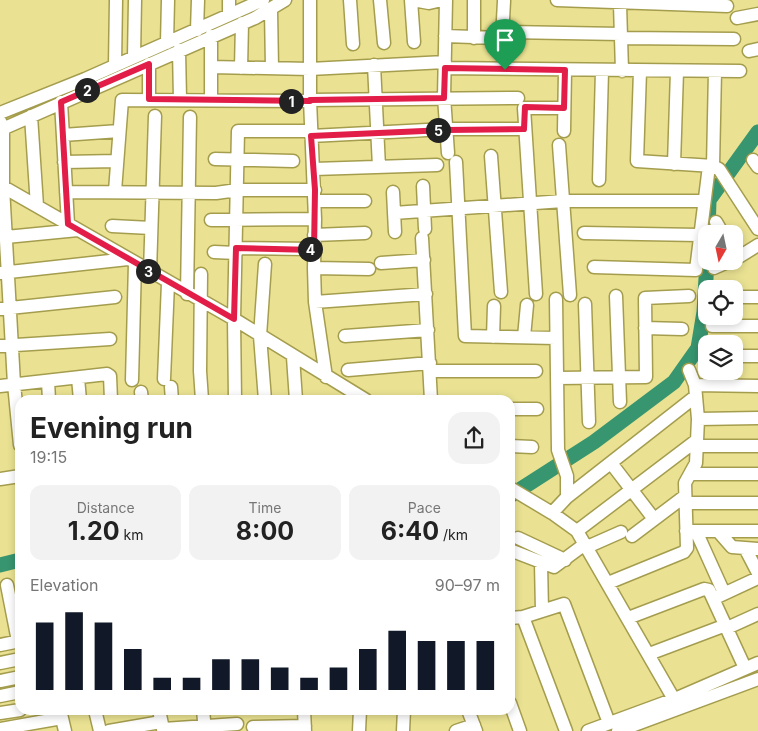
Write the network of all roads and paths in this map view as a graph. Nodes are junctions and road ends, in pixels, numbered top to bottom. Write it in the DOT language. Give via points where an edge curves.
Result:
graph roads {
  1 [pos="116,0"];
  2 [pos="136,0"];
  3 [pos="168,0"];
  4 [pos="198,0"];
  5 [pos="229,0"];
  6 [pos="285,0"];
  7 [pos="310,0"];
  8 [pos="350,0"];
  9 [pos="380,0"];
  10 [pos="414,0"];
  11 [pos="444,0"];
  12 [pos="474,0"];
  13 [pos="557,0"];
  14 [pos="575,0"];
  15 [pos="504,1"];
  16 [pos="264,3"];
  17 [pos="620,4"];
  18 [pos="727,6"];
  19 [pos="758,14"];
  20 [pos="229,15"];
  21 [pos="737,18"];
  22 [pos="242,23"];
  23 [pos="198,30"];
  24 [pos="503,32"];
  25 [pos="211,36"];
  26 [pos="445,36"];
  27 [pos="621,36"];
  28 [pos="474,38"];
  29 [pos="734,39"];
  30 [pos="414,42"];
  31 [pos="167,43"];
  32 [pos="384,43"];
  33 [pos="353,44"];
  34 [pos="179,50"];
  35 [pos="134,57"];
  36 [pos="149,64"];
  37 [pos="115,65"];
  38 [pos="445,65"];
  39 [pos="374,66"];
  40 [pos="211,67"];
  41 [pos="241,68"];
  42 [pos="272,68"];
  43 [pos="310,68"];
  44 [pos="565,70"];
  45 [pos="602,71"];
  46 [pos="622,71"];
  47 [pos="640,71"];
  48 [pos="677,71"];
  49 [pos="714,71"];
  50 [pos="740,71"];
  51 [pos="88,84"];
  52 [pos="376,98"];
  53 [pos="444,98"];
  54 [pos="518,98"];
  55 [pos="149,99"];
  56 [pos="180,99"];
  57 [pos="211,100"];
  58 [pos="310,100"];
  59 [pos="61,102"];
  60 [pos="564,108"];
  61 [pos="0,113"];
  62 [pos="31,116"];
  63 [pos="155,116"];
  64 [pos="190,117"];
  65 [pos="1,126"];
  66 [pos="524,129"];
  67 [pos="446,130"];
  68 [pos="119,131"];
  69 [pos="564,131"];
  70 [pos="377,132"];
  71 [pos="311,134"];
  72 [pos="63,135"];
  73 [pos="559,145"];
  74 [pos="490,156"];
  75 [pos="215,159"];
  76 [pos="238,160"];
  77 [pos="117,161"];
  78 [pos="293,161"];
  79 [pos="64,162"];
  80 [pos="674,164"];
  81 [pos="437,165"];
  82 [pos="711,166"];
  83 [pos="379,167"];
  84 [pos="314,169"];
  85 [pos="599,180"];
  86 [pos="1,186"];
  87 [pos="423,186"];
  88 [pos="237,190"];
  89 [pos="153,191"];
  90 [pos="66,192"];
  91 [pos="115,192"];
  92 [pos="188,192"];
  93 [pos="393,192"];
  94 [pos="315,195"];
  95 [pos="366,201"];
  96 [pos="563,201"];
  97 [pos="703,201"];
  98 [pos="529,203"];
  99 [pos="495,205"];
  100 [pos="37,206"];
  101 [pos="2,207"];
  102 [pos="458,208"];
  103 [pos="424,210"];
  104 [pos="394,213"];
  105 [pos="315,219"];
  106 [pos="211,220"];
  107 [pos="237,221"];
  108 [pos="716,222"];
  109 [pos="700,225"];
  110 [pos="718,225"];
  111 [pos="112,226"];
  112 [pos="73,227"];
  113 [pos="152,228"];
  114 [pos="758,229"];
  115 [pos="395,232"];
  116 [pos="365,233"];
  117 [pos="584,233"];
  118 [pos="314,235"];
  119 [pos="698,236"];
  120 [pos="4,238"];
  121 [pos="758,245"];
  122 [pos="314,250"];
  123 [pos="236,251"];
  124 [pos="214,252"];
  125 [pos="698,252"];
  126 [pos="743,253"];
  127 [pos="424,260"];
  128 [pos="131,261"];
  129 [pos="265,264"];
  130 [pos="594,267"];
  131 [pos="314,268"];
  132 [pos="4,272"];
  133 [pos="150,272"];
  134 [pos="201,274"];
  135 [pos="168,283"];
  136 [pos="501,292"];
  137 [pos="186,294"];
  138 [pos="426,294"];
  139 [pos="536,294"];
  140 [pos="570,296"];
  141 [pos="616,296"];
  142 [pos="689,296"];
  143 [pos="115,297"];
  144 [pos="743,297"];
  145 [pos="758,297"];
  146 [pos="556,299"];
  147 [pos="201,302"];
  148 [pos="316,302"];
  149 [pos="585,304"];
  150 [pos="527,305"];
  151 [pos="494,306"];
  152 [pos="5,309"];
  153 [pos="234,319"];
  154 [pos="712,326"];
  155 [pos="758,326"];
  156 [pos="645,328"];
  157 [pos="682,329"];
  158 [pos="428,330"];
  159 [pos="260,336"];
  160 [pos="345,336"];
  161 [pos="493,337"];
  162 [pos="524,337"];
  163 [pos="556,338"];
  164 [pos="110,339"];
  165 [pos="6,346"];
  166 [pos="743,356"];
  167 [pos="758,356"];
  168 [pos="293,357"];
  169 [pos="430,367"];
  170 [pos="348,370"];
  171 [pos="689,370"];
  172 [pos="536,371"];
  173 [pos="619,377"];
  174 [pos="78,378"];
  175 [pos="326,378"];
  176 [pos="557,378"];
  177 [pos="587,378"];
  178 [pos="132,380"];
  179 [pos="48,381"];
  180 [pos="14,384"];
  181 [pos="0,386"];
  182 [pos="758,386"];
  183 [pos="169,389"];
  184 [pos="695,391"];
  185 [pos="15,395"];
  186 [pos="49,395"];
  187 [pos="80,395"];
  188 [pos="111,395"];
  189 [pos="202,395"];
  190 [pos="234,395"];
  191 [pos="266,395"];
  192 [pos="296,395"];
  193 [pos="357,395"];
  194 [pos="432,395"];
  195 [pos="620,402"];
  196 [pos="515,409"];
  197 [pos="537,409"];
  198 [pos="698,418"];
  199 [pos="758,418"];
  200 [pos="589,422"];
  201 [pos="697,443"];
  202 [pos="515,446"];
  203 [pos="758,446"];
  204 [pos="532,447"];
  205 [pos="612,462"];
  206 [pos="690,474"];
  207 [pos="758,474"];
  208 [pos="15,477"];
  209 [pos="0,479"];
  210 [pos="632,489"];
  211 [pos="515,491"];
  212 [pos="567,497"];
  213 [pos="685,500"];
  214 [pos="758,502"];
  215 [pos="552,513"];
  216 [pos="654,519"];
  217 [pos="577,531"];
  218 [pos="691,531"];
  219 [pos="718,531"];
  220 [pos="758,531"];
  221 [pos="518,538"];
  222 [pos="586,546"];
  223 [pos="745,548"];
  224 [pos="758,549"];
  225 [pos="515,552"];
  226 [pos="565,560"];
  227 [pos="541,563"];
  228 [pos="758,573"];
  229 [pos="758,578"];
  230 [pos="608,583"];
  231 [pos="7,585"];
  232 [pos="719,596"];
  233 [pos="542,611"];
  234 [pos="758,614"];
  235 [pos="515,618"];
  236 [pos="523,618"];
  237 [pos="628,618"];
  238 [pos="15,622"];
  239 [pos="726,627"];
  240 [pos="15,641"];
  241 [pos="0,643"];
  242 [pos="649,654"];
  243 [pos="15,660"];
  244 [pos="758,663"];
  245 [pos="0,664"];
  246 [pos="745,668"];
  247 [pos="15,678"];
  248 [pos="758,678"];
  249 [pos="0,681"];
  250 [pos="15,693"];
  251 [pos="0,696"];
  252 [pos="677,704"];
  253 [pos="15,711"];
  254 [pos="0,713"];
  255 [pos="96,715"];
  256 [pos="204,715"];
  257 [pos="304,715"];
  258 [pos="360,715"];
  259 [pos="404,715"];
  260 [pos="470,715"];
  261 [pos="514,715"];
  262 [pos="160,716"];
  263 [pos="62,720"];
  264 [pos="237,724"];
  265 [pos="253,727"];
  266 [pos="205,728"];
  267 [pos="475,728"];
  268 [pos="0,729"];
  269 [pos="305,729"];
  270 [pos="617,729"];
  271 [pos="100,731"];
  272 [pos="109,731"];
  273 [pos="359,731"];
  274 [pos="403,731"];
  275 [pos="456,731"];
  276 [pos="520,731"];
  277 [pos="566,731"];
  278 [pos="588,731"];
  1 -- 37 [label="street"];
  2 -- 35 [label="street"];
  3 -- 31 [label="street"];
  4 -- 23 [label="street"];
  5 -- 20 [label="street"];
  6 -- 16 [label="street"];
  7 -- 43 [label="street"];
  8 -- 33 [label="street"];
  9 -- 32 [label="street"];
  10 -- 11 [label="street" via="429,3"];
  10 -- 30 [label="street"];
  11 -- 26 [label="street"];
  12 -- 28 [label="street"];
  13 -- 14 [label="street"];
  14 -- 17 [label="street"];
  15 -- 24 [label="street"];
  16 -- 20 [label="street"];
  16 -- 22 [label="street"];
  16 -- 42 [label="street"];
  17 -- 18 [label="street"];
  17 -- 27 [label="street"];
  19 -- 21 [label="street"];
  20 -- 23 [label="street"];
  22 -- 25 [label="street"];
  22 -- 41 [label="street"];
  23 -- 31 [label="street"];
  24 -- 27 [label="street"];
  24 -- 28 [label="street" via="501,38"];
  25 -- 34 [label="street"];
  25 -- 40 [label="street"];
  26 -- 28 [label="street"];
  26 -- 38 [label="street"];
  27 -- 29 [label="street"];
  27 -- 46 [label="street"];
  31 -- 35 [label="street"];
  34 -- 36 [label="street"];
  34 -- 56 [label="street"];
  35 -- 37 [label="street"];
  36 -- 51 [label="street"];
  36 -- 55 [label="street"];
  37 -- 51 [label="street"];
  38 -- 39 [label="street"];
  38 -- 44 [label="street"];
  38 -- 53 [label="street"];
  39 -- 43 [label="street"];
  39 -- 52 [label="street"];
  40 -- 41 [label="street"];
  40 -- 57 [label="street"];
  41 -- 42 [label="street"];
  42 -- 43 [label="street"];
  43 -- 58 [label="street"];
  44 -- 45 [label="street"];
  44 -- 60 [label="street"];
  45 -- 46 [label="street"];
  45 -- 85 [label="street"];
  46 -- 47 [label="street"];
  47 -- 48 [label="street"];
  47 -- 80 [label="street" via="637,161"];
  48 -- 49 [label="street"];
  48 -- 80 [label="street"];
  49 -- 50 [label="street"];
  49 -- 82 [label="street"];
  51 -- 59 [label="street"];
  51 -- 61 [label="street"];
  52 -- 53 [label="street"];
  52 -- 58 [label="street"];
  52 -- 70 [label="street"];
  53 -- 54 [label="street"];
  53 -- 67 [label="street"];
  55 -- 56 [label="street"];
  55 -- 68 [label="street" via="122,100"];
  56 -- 57 [label="street"];
  57 -- 58 [label="street"];
  58 -- 71 [label="street"];
  59 -- 62 [label="street"];
  59 -- 72 [label="street"];
  60 -- 66 [label="street" via="525,107"];
  60 -- 69 [label="street"];
  62 -- 65 [label="street"];
  62 -- 100 [label="street"];
  63 -- 89 [label="street"];
  64 -- 92 [label="street"];
  65 -- 86 [label="street"];
  66 -- 67 [label="street"];
  66 -- 98 [label="street"];
  67 -- 70 [label="street"];
  67 -- 102 [label="street"];
  68 -- 72 [label="street"];
  68 -- 77 [label="street"];
  70 -- 71 [label="street"];
  70 -- 83 [label="street"];
  71 -- 76 [label="street" via="239,130"];
  71 -- 84 [label="street"];
  72 -- 79 [label="street"];
  73 -- 96 [label="street"];
  74 -- 99 [label="street"];
  75 -- 76 [label="street"];
  76 -- 78 [label="street"];
  76 -- 88 [label="street"];
  77 -- 79 [label="street"];
  77 -- 91 [label="street"];
  79 -- 90 [label="street"];
  80 -- 82 [label="street"];
  81 -- 83 [label="street"];
  82 -- 97 [label="street"];
  82 -- 114 [label="street" via="722,171"];
  83 -- 84 [label="street"];
  84 -- 94 [label="street"];
  86 -- 100 [label="street"];
  86 -- 101 [label="street"];
  87 -- 103 [label="street"];
  88 -- 92 [label="street"];
  88 -- 94 [label="street"];
  88 -- 107 [label="street"];
  89 -- 91 [label="street"];
  89 -- 92 [label="street"];
  89 -- 113 [label="street"];
  90 -- 91 [label="street"];
  90 -- 112 [label="street"];
  92 -- 137 [label="street"];
  93 -- 104 [label="street"];
  94 -- 95 [label="street"];
  94 -- 105 [label="street"];
  96 -- 97 [label="street"];
  96 -- 98 [label="street"];
  96 -- 140 [label="street"];
  97 -- 109 [label="street"];
  98 -- 99 [label="street"];
  98 -- 139 [label="street"];
  99 -- 102 [label="street"];
  99 -- 136 [label="street"];
  100 -- 112 [label="street"];
  101 -- 120 [label="street"];
  102 -- 103 [label="street"];
  102 -- 161 [label="street" via="465,335"];
  103 -- 104 [label="street"];
  103 -- 127 [label="street"];
  104 -- 115 [label="street"];
  105 -- 107 [label="street"];
  105 -- 118 [label="street"];
  106 -- 107 [label="street"];
  107 -- 123 [label="street"];
  108 -- 110 [label="street"];
  111 -- 113 [label="street"];
  112 -- 120 [label="street"];
  112 -- 128 [label="street"];
  113 -- 133 [label="street"];
  116 -- 118 [label="street"];
  117 -- 119 [label="street"];
  118 -- 122 [label="street"];
  120 -- 132 [label="street"];
  121 -- 126 [label="street"];
  122 -- 123 [label="street"];
  122 -- 131 [label="street"];
  123 -- 124 [label="street"];
  123 -- 153 [label="street"];
  125 -- 130 [label="street" via="694,270"];
  127 -- 131 [label="street"];
  127 -- 138 [label="street"];
  128 -- 132 [label="street"];
  128 -- 133 [label="street"];
  128 -- 178 [label="street"];
  129 -- 159 [label="street"];
  131 -- 148 [label="street"];
  132 -- 152 [label="street"];
  133 -- 135 [label="street"];
  134 -- 147 [label="street"];
  135 -- 137 [label="street"];
  135 -- 183 [label="street"];
  137 -- 147 [label="street"];
  138 -- 148 [label="street"];
  138 -- 158 [label="street"];
  141 -- 173 [label="street"];
  142 -- 156 [label="street" via="645,297"];
  143 -- 152 [label="street"];
  144 -- 145 [label="street"];
  146 -- 163 [label="street"];
  147 -- 153 [label="street"];
  147 -- 189 [label="street"];
  148 -- 175 [label="street"];
  149 -- 177 [label="street"];
  150 -- 162 [label="street"];
  151 -- 161 [label="street"];
  152 -- 165 [label="street"];
  153 -- 159 [label="street"];
  153 -- 190 [label="street"];
  154 -- 155 [label="street"];
  156 -- 157 [label="street"];
  156 -- 173 [label="street" via="647,376"];
  158 -- 160 [label="street"];
  158 -- 169 [label="street"];
  159 -- 168 [label="street"];
  159 -- 191 [label="street"];
  161 -- 162 [label="street"];
  162 -- 163 [label="street"];
  163 -- 176 [label="street"];
  164 -- 165 [label="street"];
  165 -- 180 [label="street"];
  166 -- 167 [label="street"];
  168 -- 175 [label="street"];
  168 -- 192 [label="street"];
  169 -- 170 [label="street"];
  169 -- 172 [label="street"];
  169 -- 194 [label="street"];
  171 -- 184 [label="street"];
  173 -- 177 [label="street"];
  173 -- 195 [label="street"];
  174 -- 179 [label="street"];
  174 -- 187 [label="street"];
  174 -- 188 [label="street" via="109,375"];
  175 -- 193 [label="street"];
  176 -- 177 [label="street"];
  176 -- 212 [label="street" via="558,450 565,466"];
  177 -- 200 [label="street"];
  179 -- 180 [label="street"];
  179 -- 186 [label="street"];
  180 -- 181 [label="street"];
  180 -- 185 [label="street"];
  182 -- 184 [label="street"];
  184 -- 198 [label="street"];
  184 -- 205 [label="street"];
  196 -- 197 [label="street"];
  198 -- 199 [label="street"];
  198 -- 201 [label="street"];
  201 -- 203 [label="street"];
  201 -- 206 [label="street" via="696,463"];
  201 -- 210 [label="street"];
  202 -- 204 [label="street"];
  205 -- 210 [label="street"];
  205 -- 212 [label="street"];
  206 -- 207 [label="street"];
  206 -- 213 [label="street" via="685,483"];
  208 -- 209 [label="street"];
  210 -- 216 [label="street"];
  210 -- 217 [label="street"];
  211 -- 215 [label="street"];
  212 -- 215 [label="street"];
  213 -- 214 [label="street"];
  213 -- 216 [label="street"];
  213 -- 218 [label="street"];
  215 -- 217 [label="street"];
  216 -- 222 [label="street" via="626,534"];
  217 -- 222 [label="street"];
  218 -- 219 [label="street"];
  218 -- 230 [label="street" via="684,552"];
  218 -- 232 [label="street"];
  219 -- 220 [label="street"];
  219 -- 223 [label="street" via="732,547"];
  221 -- 226 [label="street"];
  222 -- 226 [label="street"];
  222 -- 230 [label="street"];
  223 -- 224 [label="street"];
  223 -- 228 [label="street"];
  225 -- 227 [label="street"];
  226 -- 227 [label="street" via="554,567"];
  227 -- 233 [label="street"];
  229 -- 232 [label="street"];
  230 -- 237 [label="street"];
  231 -- 238 [label="street"];
  232 -- 237 [label="street" via="704,589"];
  232 -- 239 [label="street"];
  233 -- 236 [label="street"];
  233 -- 270 [label="street" via="564,604"];
  234 -- 239 [label="street"];
  235 -- 236 [label="street"];
  236 -- 277 [label="street"];
  237 -- 242 [label="street"];
  239 -- 242 [label="street"];
  239 -- 246 [label="street"];
  240 -- 241 [label="street"];
  242 -- 252 [label="street"];
  243 -- 245 [label="street"];
  244 -- 246 [label="street"];
  246 -- 252 [label="street"];
  247 -- 249 [label="street"];
  248 -- 252 [label="street"];
  250 -- 251 [label="street"];
  252 -- 270 [label="street"];
  253 -- 254 [label="street"];
  255 -- 271 [label="street"];
  256 -- 266 [label="street"];
  257 -- 269 [label="street"];
  258 -- 273 [label="street"];
  259 -- 274 [label="street"];
  260 -- 267 [label="street"];
  261 -- 276 [label="street"];
  262 -- 266 [label="street" via="163,729"];
  262 -- 272 [label="street"];
  263 -- 268 [label="street"];
  264 -- 266 [label="street"];
  265 -- 269 [label="street"];
  267 -- 275 [label="street"];
  270 -- 278 [label="street"];
}
